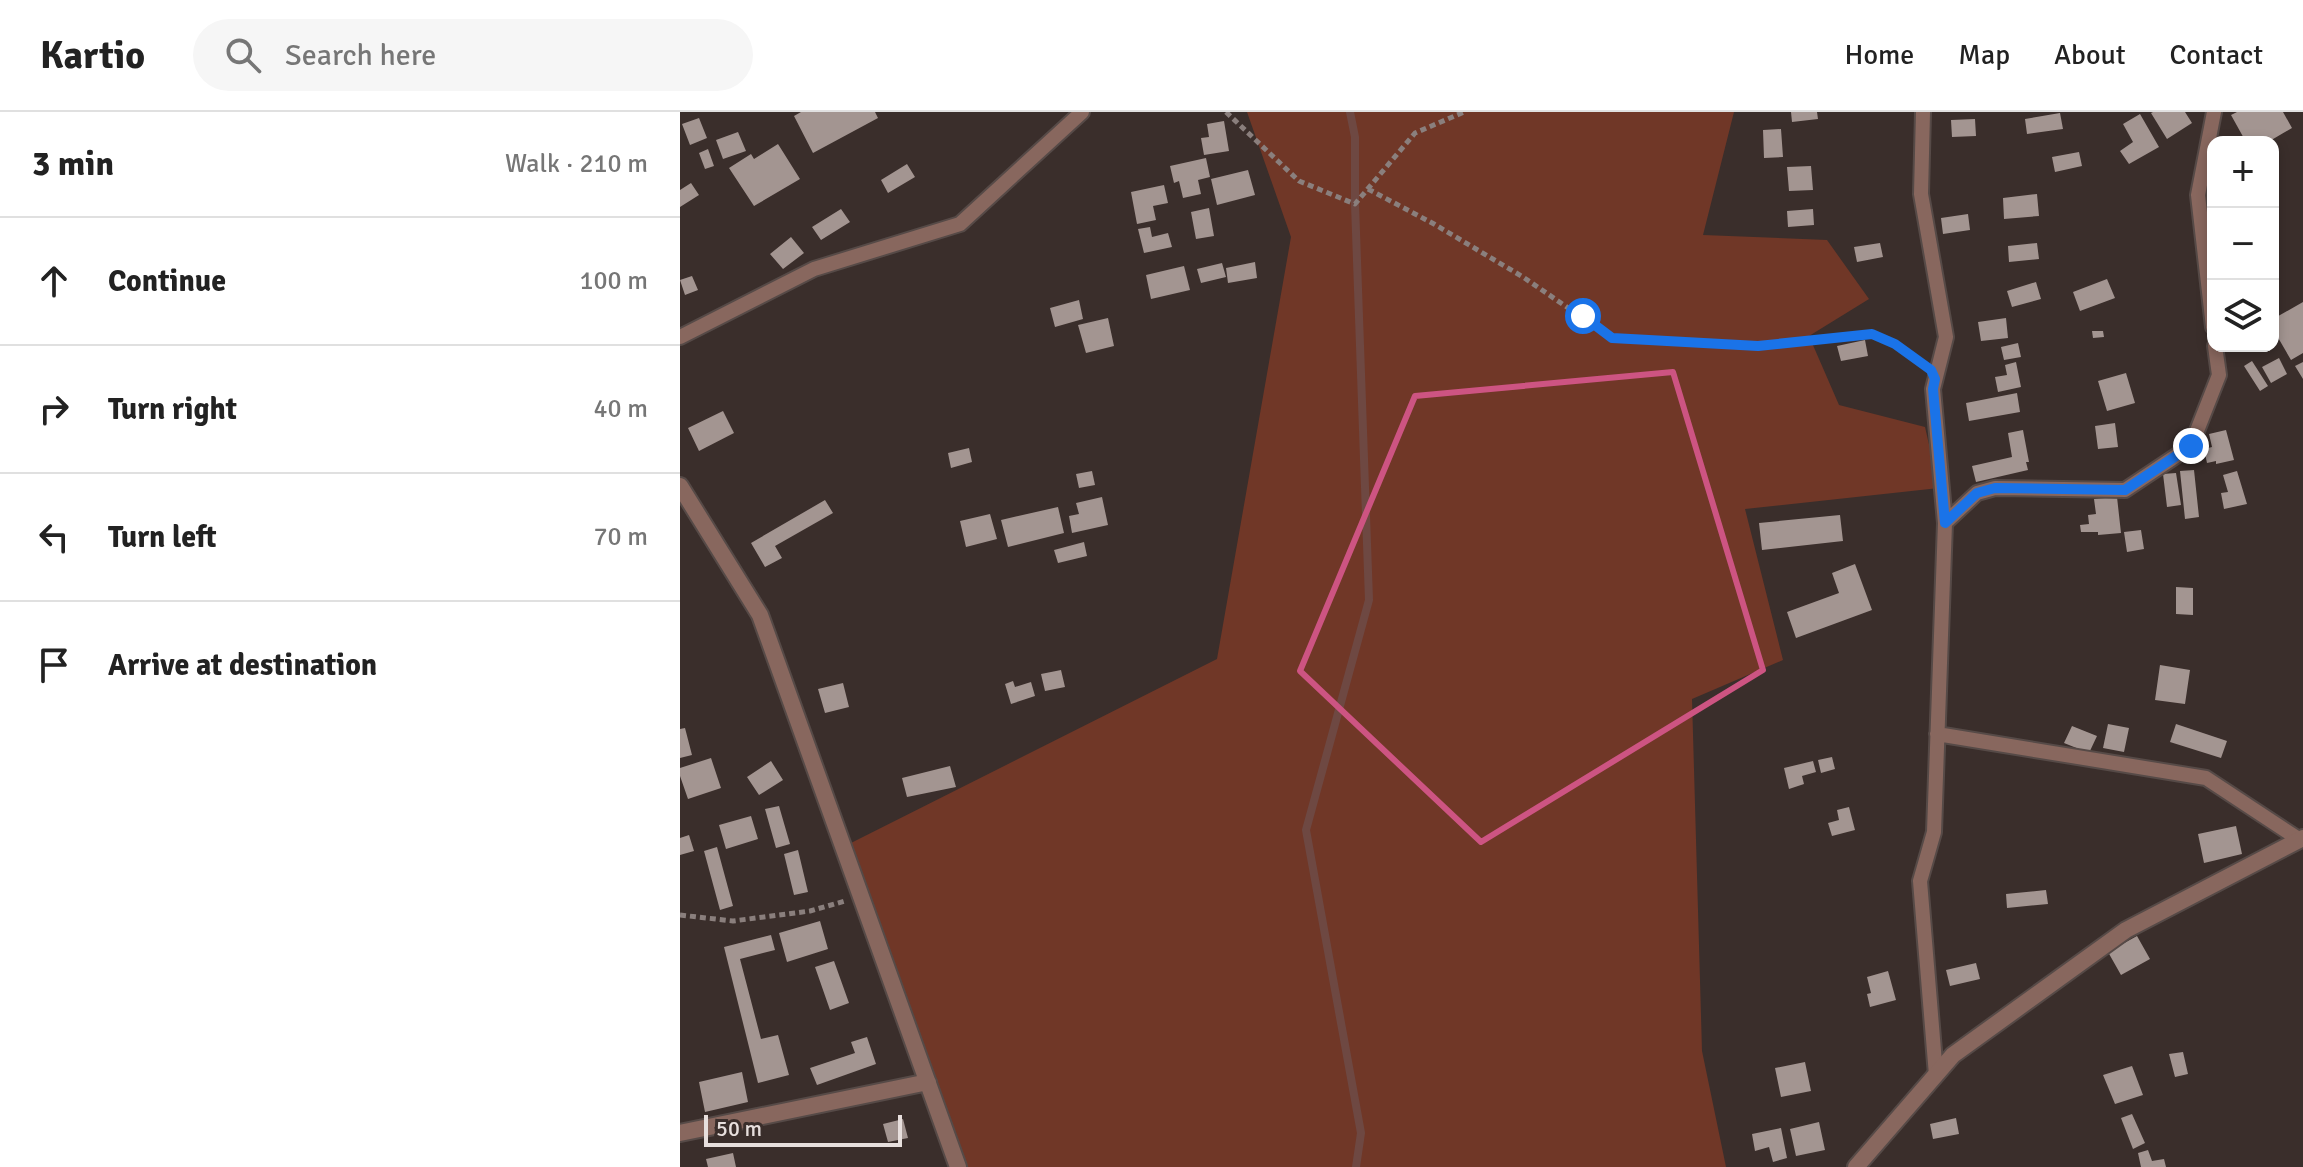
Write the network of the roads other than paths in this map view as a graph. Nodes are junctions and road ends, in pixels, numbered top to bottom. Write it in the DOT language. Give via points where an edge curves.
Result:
graph roads {
  1 [pos="1082,112"];
  2 [pos="1923,112"];
  3 [pos="2214,112"];
  4 [pos="2208,280"];
  5 [pos="680,337"];
  6 [pos="2216,352"];
  7 [pos="680,486"];
  8 [pos="1945,523"];
  9 [pos="1937,734"];
  10 [pos="2302,839"];
  11 [pos="1936,1075"];
  12 [pos="928,1082"];
  13 [pos="680,1133"];
  14 [pos="958,1167"];
  15 [pos="1856,1167"];
  1 -- 5 [label="lane" via="960,224 814,269"];
  2 -- 8 [label="lane" via="1921,194 1946,337 1933,389"];
  3 -- 4 [label="lane" via="2198,195"];
  6 -- 8 [label="lane" via="2219,375 2191,446 2125,490 1995,488 1977,493"];
  7 -- 12 [label="street" via="760,615"];
  8 -- 9 [label="lane"];
  9 -- 10 [label="lane" via="2206,778"];
  9 -- 11 [label="lane" via="1934,832 1920,881"];
  10 -- 11 [label="street" via="2126,930 1953,1055"];
  11 -- 15 [label="street"];
  12 -- 13 [label="street"];
  12 -- 14 [label="street"];
}
